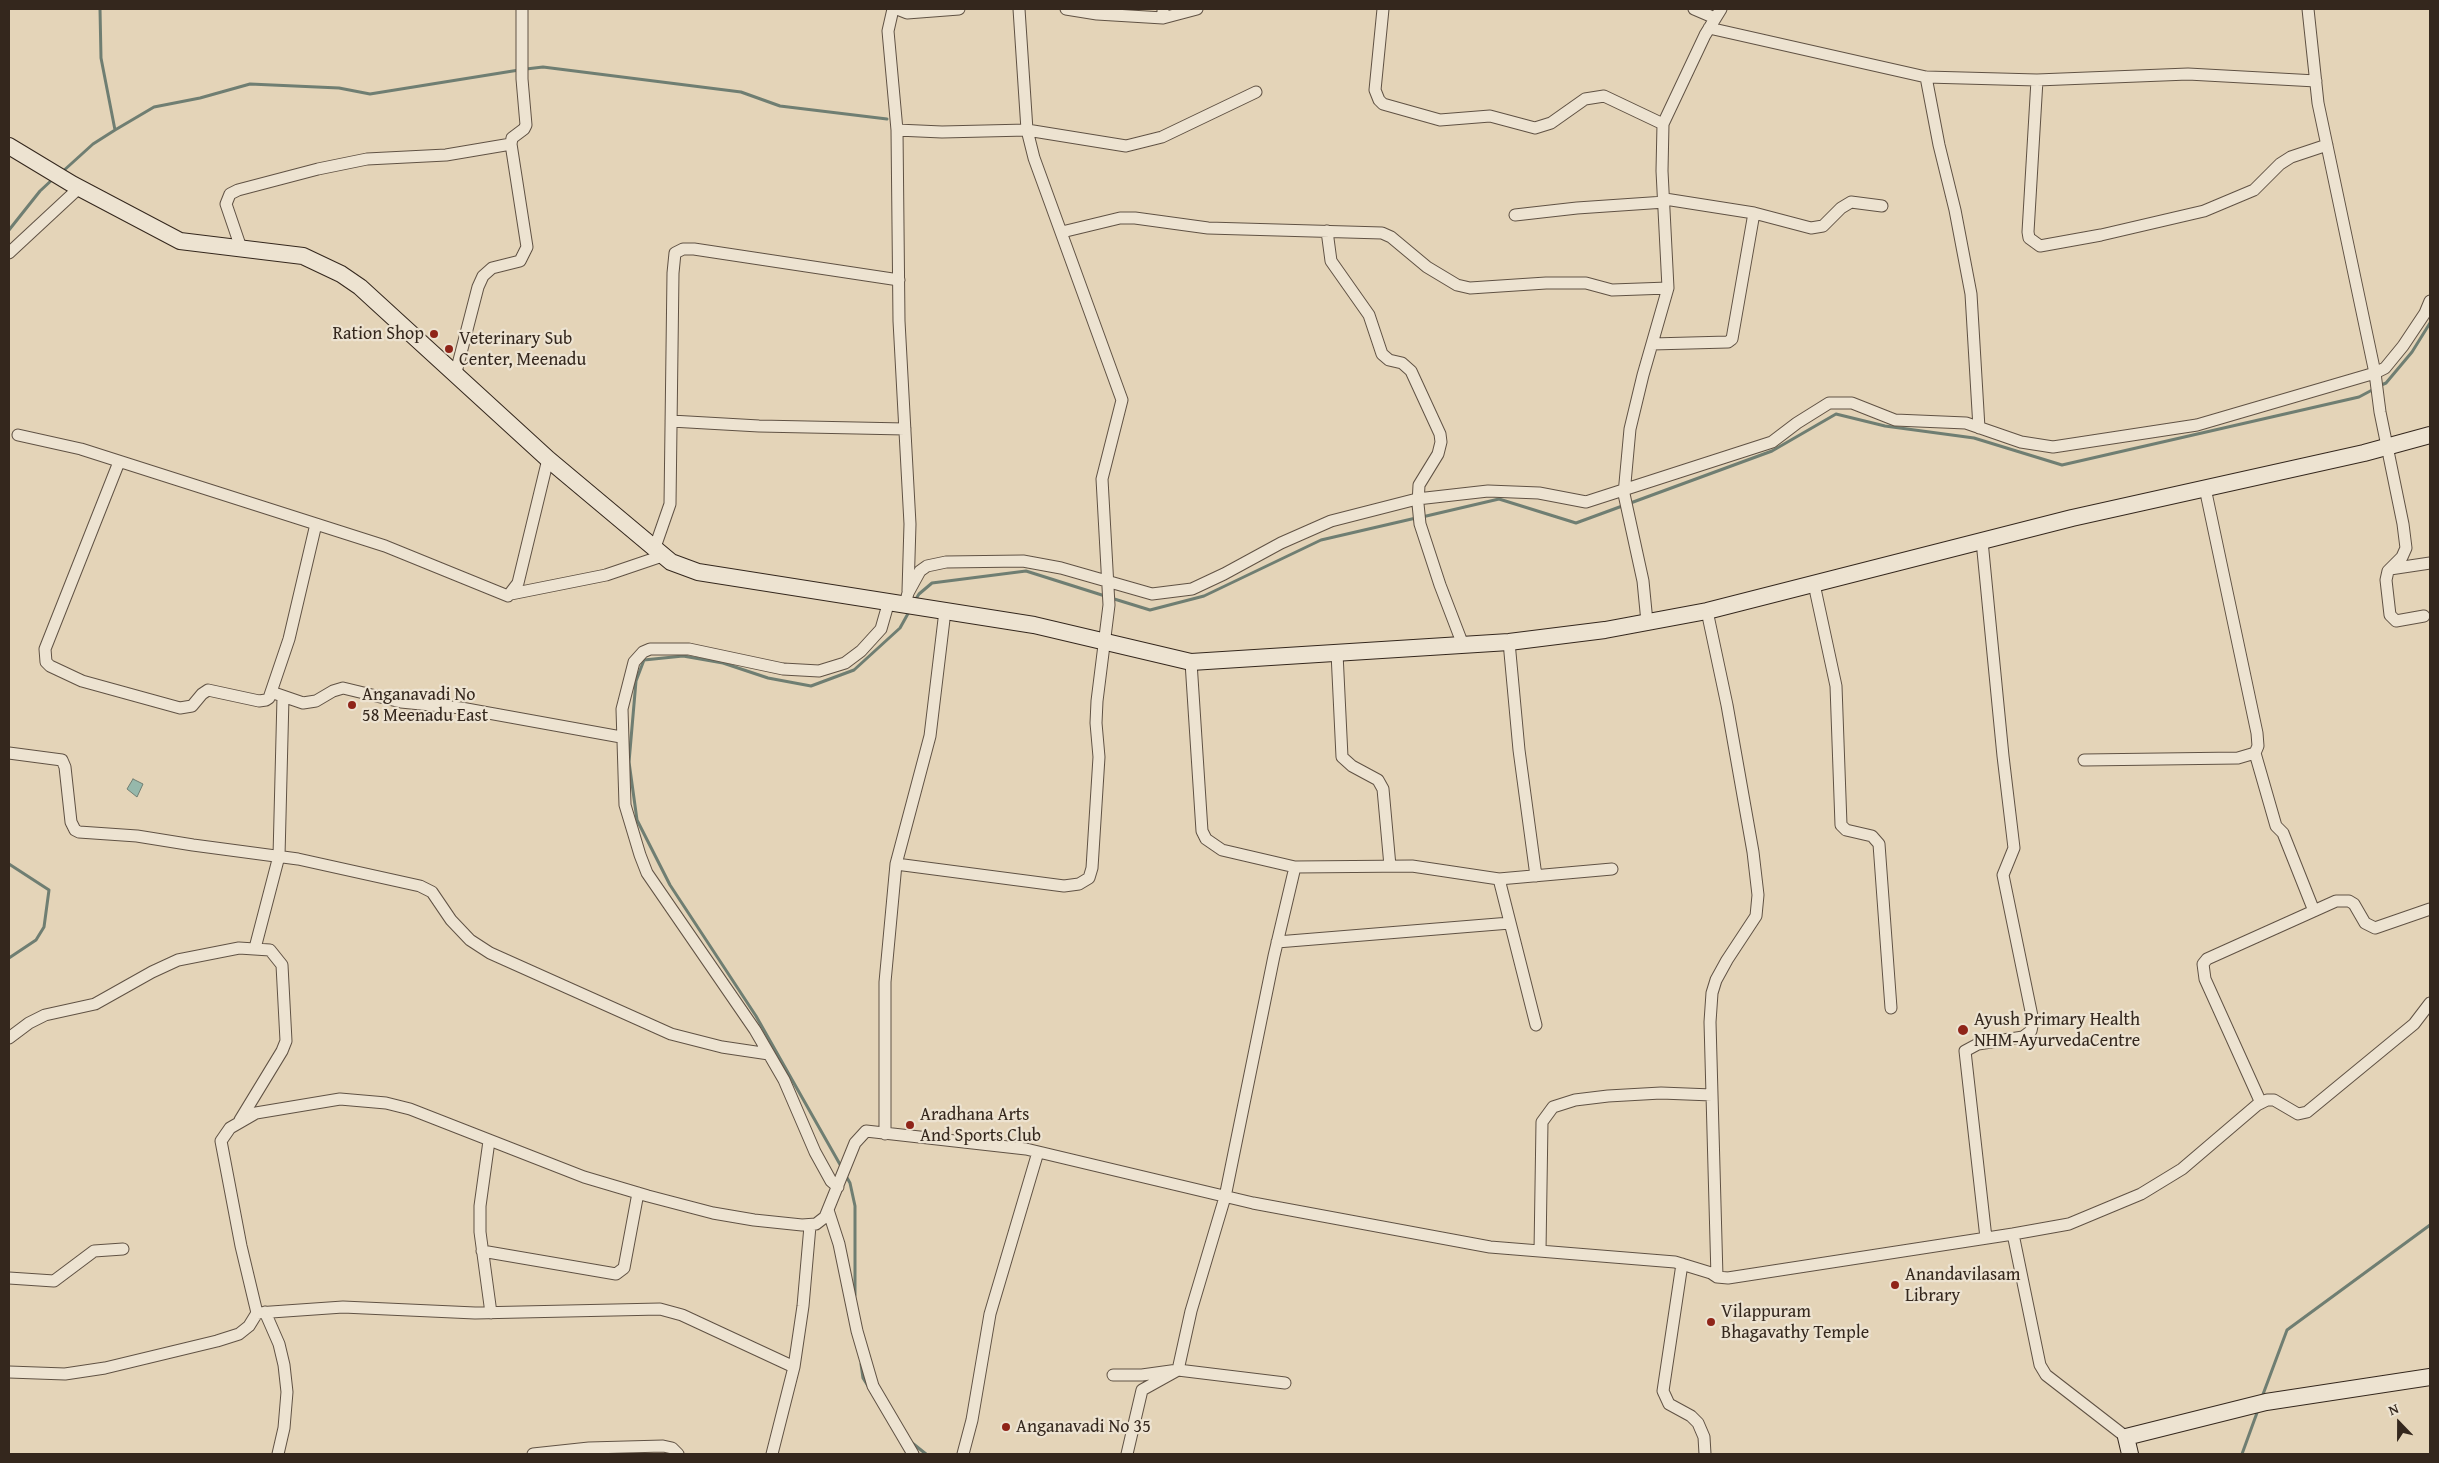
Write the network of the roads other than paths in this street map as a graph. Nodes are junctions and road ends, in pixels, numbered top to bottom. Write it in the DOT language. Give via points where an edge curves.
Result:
graph roads {
  1 [pos="522,9"];
  2 [pos="893,9"];
  3 [pos="897,9"];
  4 [pos="959,9"];
  5 [pos="1018,9"];
  6 [pos="1066,9"];
  7 [pos="1197,9"];
  8 [pos="1383,9"];
  9 [pos="1694,9"];
  10 [pos="2308,9"];
  11 [pos="1163,13"];
  12 [pos="1715,18"];
  13 [pos="1926,77"];
  14 [pos="2037,80"];
  15 [pos="2316,81"];
  16 [pos="1256,92"];
  17 [pos="1663,124"];
  18 [pos="897,130"];
  19 [pos="1027,130"];
  20 [pos="511,144"];
  21 [pos="2327,144"];
  22 [pos="9,146"];
  23 [pos="75,186"];
  24 [pos="1665,200"];
  25 [pos="1882,206"];
  26 [pos="1754,212"];
  27 [pos="1515,215"];
  28 [pos="1327,231"];
  29 [pos="1062,232"];
  30 [pos="241,248"];
  31 [pos="9,253"];
  32 [pos="899,280"];
  33 [pos="1668,288"];
  34 [pos="2430,301"];
  35 [pos="1652,344"];
  36 [pos="2375,375"];
  37 [pos="455,376"];
  38 [pos="670,421"];
  39 [pos="1979,428"];
  40 [pos="905,429"];
  41 [pos="18,435"];
  42 [pos="2430,435"];
  43 [pos="2389,446"];
  44 [pos="548,459"];
  45 [pos="119,462"];
  46 [pos="2205,488"];
  47 [pos="1624,491"];
  48 [pos="1417,501"];
  49 [pos="316,524"];
  50 [pos="1982,541"];
  51 [pos="658,553"];
  52 [pos="2430,563"];
  53 [pos="2390,569"];
  54 [pos="1814,584"];
  55 [pos="1109,585"];
  56 [pos="511,594"];
  57 [pos="906,602"];
  58 [pos="945,611"];
  59 [pos="1707,611"];
  60 [pos="2424,616"];
  61 [pos="1647,622"];
  62 [pos="1106,642"];
  63 [pos="1509,642"];
  64 [pos="1463,644"];
  65 [pos="1337,653"];
  66 [pos="1191,662"];
  67 [pos="271,692"];
  68 [pos="283,697"];
  69 [pos="621,737"];
  70 [pos="9,753"];
  71 [pos="2255,753"];
  72 [pos="2084,760"];
  73 [pos="279,856"];
  74 [pos="896,864"];
  75 [pos="1390,866"];
  76 [pos="1295,867"];
  77 [pos="1612,869"];
  78 [pos="1536,876"];
  79 [pos="1499,879"];
  80 [pos="2430,909"];
  81 [pos="2314,911"];
  82 [pos="1510,923"];
  83 [pos="1277,942"];
  84 [pos="255,948"];
  85 [pos="2430,1003"];
  86 [pos="1891,1008"];
  87 [pos="1536,1025"];
  88 [pos="9,1038"];
  89 [pos="769,1054"];
  90 [pos="1712,1095"];
  91 [pos="2261,1103"];
  92 [pos="239,1122"];
  93 [pos="886,1134"];
  94 [pos="490,1141"];
  95 [pos="1038,1152"];
  96 [pos="836,1183"];
  97 [pos="638,1193"];
  98 [pos="1225,1197"];
  99 [pos="828,1210"];
  100 [pos="810,1226"];
  101 [pos="2013,1234"];
  102 [pos="1986,1238"];
  103 [pos="123,1249"];
  104 [pos="482,1251"];
  105 [pos="1540,1251"];
  106 [pos="1682,1264"];
  107 [pos="1717,1277"];
  108 [pos="9,1278"];
  109 [pos="261,1313"];
  110 [pos="491,1313"];
  111 [pos="794,1367"];
  112 [pos="1178,1370"];
  113 [pos="9,1372"];
  114 [pos="1113,1376"];
  115 [pos="2430,1377"];
  116 [pos="1285,1384"];
  117 [pos="2126,1437"];
  118 [pos="278,1454"];
  119 [pos="533,1454"];
  120 [pos="678,1454"];
  121 [pos="772,1454"];
  122 [pos="913,1454"];
  123 [pos="963,1454"];
  124 [pos="1127,1454"];
  125 [pos="1705,1454"];
  126 [pos="2130,1454"];
  1 -- 20 [label="street" via="526,125 512,138"];
  2 -- 18 [label="street" via="888,45"];
  3 -- 4 [label="street" via="907,12"];
  5 -- 19 [label="street"];
  6 -- 11 [label="street" via="1097,14"];
  7 -- 11 [label="street"];
  8 -- 17 [label="street" via="1376,84 1377,97 1383,104 1440,120 1490,116 1535,128 1585,99 1604,96"];
  9 -- 12 [label="street"];
  10 -- 15 [label="street"];
  12 -- 13 [label="street"];
  12 -- 17 [label="street"];
  13 -- 14 [label="street"];
  13 -- 39 [label="street" via="1971,294"];
  14 -- 15 [label="street" via="2188,74"];
  14 -- 21 [label="street" via="2028,232 2029,238 2040,246 2204,211 2254,190 2291,157"];
  15 -- 21 [label="street"];
  16 -- 19 [label="street" via="1162,137 1126,146"];
  17 -- 24 [label="street"];
  18 -- 19 [label="street"];
  18 -- 32 [label="street"];
  19 -- 29 [label="street"];
  20 -- 30 [label="street" via="446,155 367,159 318,168 238,190 230,194 226,204"];
  20 -- 37 [label="street" via="527,246 520,261 492,268 483,276"];
  21 -- 36 [label="street"];
  22 -- 23 [label="street"];
  23 -- 30 [label="street" via="180,242"];
  23 -- 31 [label="street"];
  24 -- 26 [label="street"];
  24 -- 27 [label="street"];
  24 -- 33 [label="street"];
  25 -- 26 [label="street" via="1851,202 1818,228"];
  26 -- 35 [label="street" via="1732,339 1728,342"];
  28 -- 29 [label="street" via="1208,228 1120,218"];
  28 -- 33 [label="street" via="1386,235 1427,267 1457,285 1470,288 1556,283 1586,283 1612,290"];
  28 -- 48 [label="street" via="1331,261 1370,315 1382,354 1389,360 1402,362 1411,371 1440,434 1440,448 1421,482"];
  29 -- 55 [label="street" via="1122,400 1102,479"];
  30 -- 37 [label="street" via="303,256 342,274"];
  32 -- 38 [label="street" via="694,249 678,250 673,262"];
  32 -- 40 [label="street"];
  33 -- 35 [label="street"];
  34 -- 36 [label="street" via="2393,361"];
  35 -- 47 [label="street" via="1630,429"];
  36 -- 39 [label="street" via="2197,425 2053,447 2037,446"];
  36 -- 43 [label="street"];
  37 -- 44 [label="street"];
  38 -- 40 [label="street"];
  38 -- 51 [label="street" via="670,504"];
  39 -- 47 [label="street" via="1966,423 1894,420 1852,403 1829,403 1772,442"];
  40 -- 57 [label="street" via="910,524"];
  41 -- 45 [label="street" via="81,449"];
  42 -- 43 [label="street"];
  43 -- 46 [label="street"];
  43 -- 53 [label="street" via="2406,548"];
  44 -- 51 [label="street"];
  44 -- 56 [label="street" via="518,583"];
  45 -- 49 [label="street"];
  45 -- 67 [label="street" via="45,649 46,662 82,681 180,708 192,706 208,690 263,702"];
  46 -- 50 [label="street"];
  46 -- 71 [label="street" via="2257,733"];
  47 -- 48 [label="street" via="1586,502 1539,493 1488,491"];
  47 -- 61 [label="street" via="1643,581"];
  48 -- 55 [label="street" via="1331,521 1192,589 1152,594"];
  48 -- 64 [label="street" via="1420,524"];
  49 -- 56 [label="street" via="385,546 504,595"];
  49 -- 67 [label="street" via="289,640"];
  50 -- 54 [label="street"];
  50 -- 102 [label="street" via="2014,848 2003,875 2033,1021 2031,1031 2023,1037 1978,1044 1965,1051"];
  51 -- 56 [label="street" via="606,575"];
  51 -- 57 [label="street" via="698,572"];
  52 -- 53 [label="street"];
  53 -- 60 [label="street" via="2386,580 2392,619 2401,621"];
  54 -- 59 [label="street"];
  54 -- 86 [label="street" via="1836,686 1841,825 1846,830 1872,836 1878,844"];
  55 -- 57 [label="street" via="1061,568 1023,561 946,562 920,571"];
  55 -- 62 [label="street"];
  57 -- 58 [label="street"];
  57 -- 69 [label="street" via="861,651 845,663 819,671 782,670 689,649 657,648 643,652 634,662 622,709"];
  58 -- 62 [label="street" via="1034,625"];
  58 -- 74 [label="street" via="930,736"];
  59 -- 61 [label="street"];
  59 -- 90 [label="street" via="1727,704 1758,896 1756,916 1727,960 1712,994"];
  61 -- 63 [label="street"];
  62 -- 66 [label="street"];
  62 -- 74 [label="street" via="1097,701 1098,791 1089,878 1079,884 1064,886"];
  63 -- 64 [label="street"];
  63 -- 78 [label="street"];
  64 -- 65 [label="street"];
  65 -- 66 [label="street"];
  65 -- 75 [label="street" via="1342,757 1378,780 1383,789"];
  66 -- 76 [label="street" via="1202,831 1206,839 1222,850"];
  67 -- 68 [label="street"];
  68 -- 69 [label="street" via="310,703 343,688 401,702 460,708"];
  68 -- 73 [label="street"];
  69 -- 89 [label="street" via="625,805 647,872"];
  70 -- 73 [label="street" via="62,760 71,822 79,832 137,836"];
  71 -- 72 [label="street" via="2238,758"];
  71 -- 81 [label="street" via="2276,826 2283,833"];
  73 -- 84 [label="street"];
  73 -- 89 [label="street" via="426,888 434,894 451,920 484,950 671,1034 722,1047"];
  74 -- 93 [label="street" via="885,982"];
  75 -- 76 [label="street"];
  75 -- 79 [label="street" via="1441,869 1461,875"];
  76 -- 83 [label="street"];
  77 -- 78 [label="street"];
  78 -- 79 [label="street"];
  79 -- 82 [label="street"];
  80 -- 81 [label="street" via="2375,928 2365,924 2349,901 2336,901"];
  81 -- 91 [label="street" via="2203,964 2205,979"];
  82 -- 83 [label="street"];
  82 -- 87 [label="street"];
  83 -- 98 [label="street"];
  84 -- 88 [label="street" via="178,960 95,1004 45,1015"];
  84 -- 92 [label="street" via="270,950 282,965 286,1041"];
  85 -- 91 [label="street" via="2414,1024 2306,1112 2298,1114 2274,1100"];
  89 -- 96 [label="street" via="784,1080 814,1152"];
  90 -- 105 [label="street" via="1624,1095 1575,1100 1553,1107 1542,1122"];
  90 -- 107 [label="street"];
  91 -- 101 [label="street" via="2182,1169 2141,1194 2069,1224"];
  92 -- 94 [label="street" via="261,1112 334,1099 352,1099 410,1110"];
  92 -- 109 [label="street" via="226,1132 221,1146"];
  93 -- 95 [label="street"];
  93 -- 96 [label="street" via="865,1131 855,1143"];
  94 -- 97 [label="street" via="584,1177"];
  94 -- 104 [label="street" via="480,1206"];
  95 -- 98 [label="street"];
  95 -- 123 [label="street" via="990,1314"];
  96 -- 99 [label="street"];
  97 -- 100 [label="street" via="713,1213"];
  97 -- 104 [label="street" via="624,1268 616,1274"];
  98 -- 105 [label="street" via="1490,1247"];
  98 -- 112 [label="street" via="1191,1311"];
  99 -- 100 [label="street" via="822,1221"];
  99 -- 122 [label="street" via="840,1244 857,1331 873,1386"];
  100 -- 111 [label="street"];
  101 -- 102 [label="street"];
  101 -- 117 [label="street" via="2040,1365 2046,1375"];
  102 -- 107 [label="street" via="1728,1278"];
  103 -- 108 [label="street" via="94,1251 54,1281"];
  104 -- 110 [label="street"];
  105 -- 106 [label="street"];
  106 -- 107 [label="street"];
  106 -- 125 [label="street" via="1663,1392 1669,1404 1698,1423 1704,1437"];
  109 -- 110 [label="street" via="343,1307"];
  109 -- 113 [label="street" via="239,1334 105,1368 66,1374"];
  109 -- 118 [label="street" via="278,1344 284,1365 284,1428"];
  110 -- 111 [label="street" via="660,1310 682,1315"];
  111 -- 121 [label="street"];
  112 -- 114 [label="street"];
  112 -- 116 [label="street"];
  112 -- 124 [label="street" via="1142,1390"];
  115 -- 117 [label="street" via="2266,1402"];
  117 -- 126 [label="street"];
  119 -- 120 [label="street" via="589,1448 663,1446"];
}
